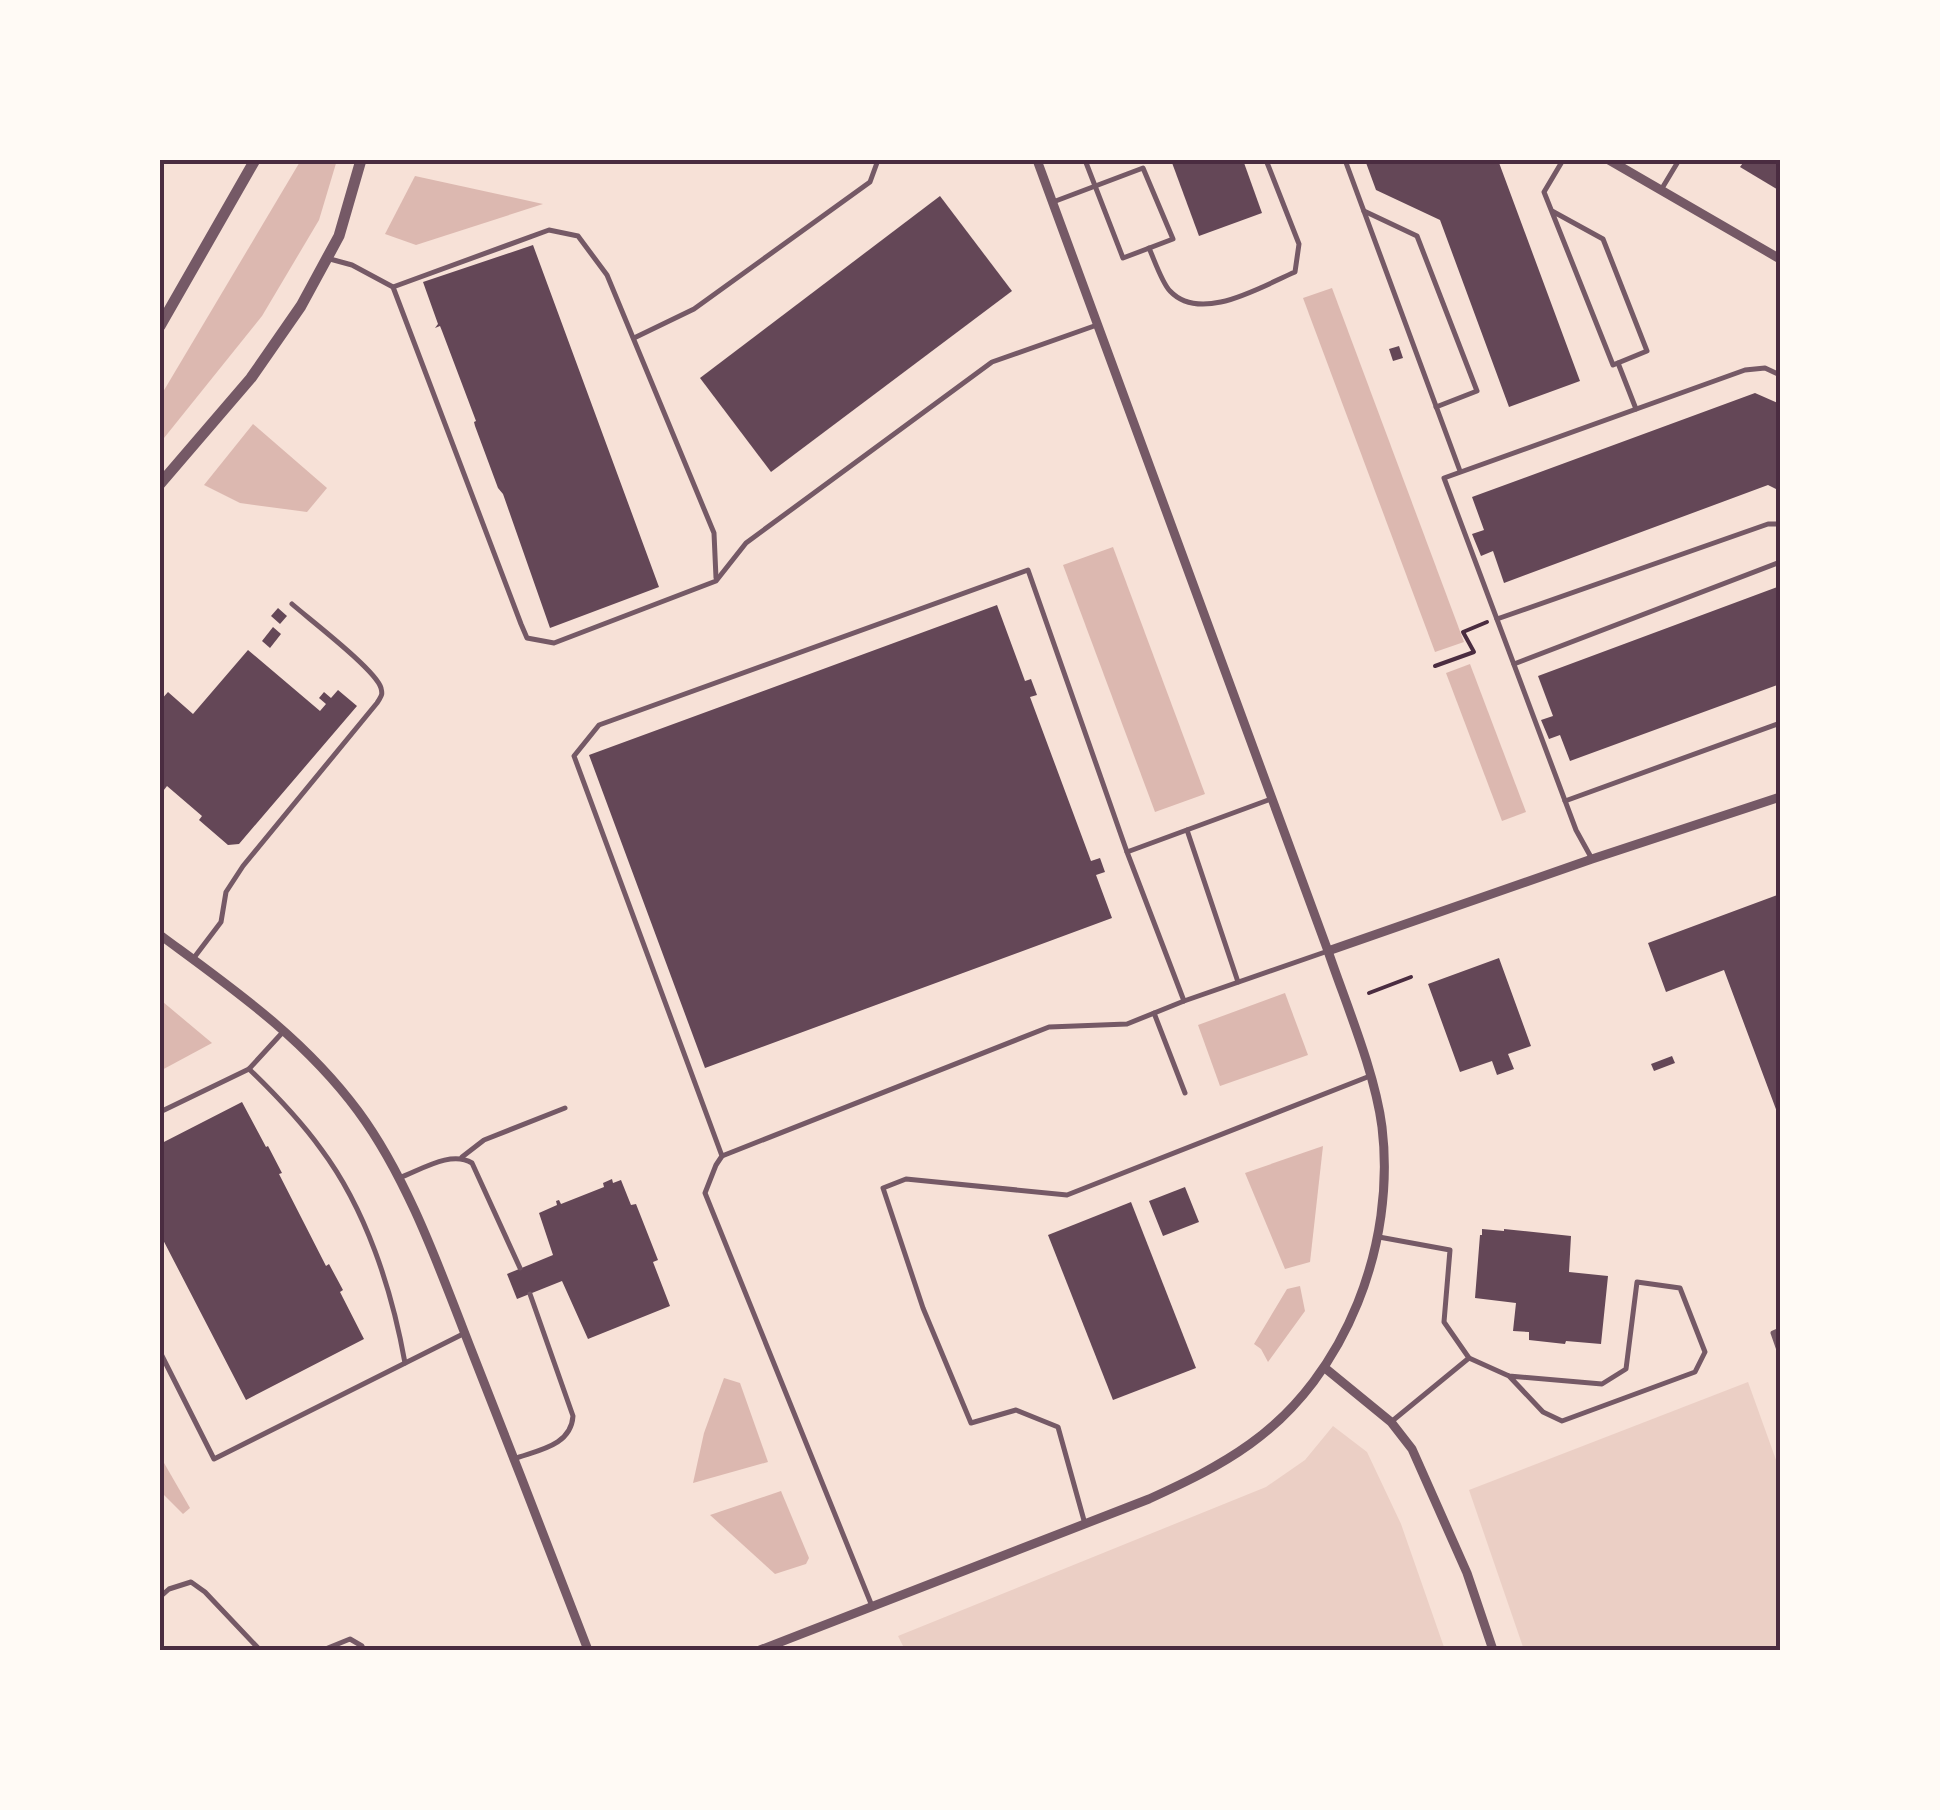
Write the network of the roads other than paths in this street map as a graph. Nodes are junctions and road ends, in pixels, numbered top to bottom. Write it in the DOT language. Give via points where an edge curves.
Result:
graph roads {
  1 [pos="255,160"];
  2 [pos="361,160"];
  3 [pos="878,160"];
  4 [pos="1036,160"];
  5 [pos="1086,160"];
  6 [pos="1266,160"];
  7 [pos="1345,160"];
  8 [pos="1563,160"];
  9 [pos="1610,160"];
  10 [pos="1679,160"];
  11 [pos="1142,164"];
  12 [pos="1094,187"];
  13 [pos="1660,190"];
  14 [pos="1052,202"];
  15 [pos="1364,211"];
  16 [pos="1552,212"];
  17 [pos="1149,248"];
  18 [pos="327,258"];
  19 [pos="1780,259"];
  20 [pos="394,287"];
  21 [pos="1097,325"];
  22 [pos="160,326"];
  23 [pos="634,338"];
  24 [pos="1618,362"];
  25 [pos="1780,375"];
  26 [pos="1436,407"];
  27 [pos="1636,409"];
  28 [pos="1460,472"];
  29 [pos="160,484"];
  30 [pos="1780,524"];
  31 [pos="1780,562"];
  32 [pos="716,581"];
  33 [pos="292,604"];
  34 [pos="1497,619"];
  35 [pos="1514,664"];
  36 [pos="1780,723"];
  37 [pos="1271,798"];
  38 [pos="1780,798"];
  39 [pos="1565,801"];
  40 [pos="1186,830"];
  41 [pos="1127,852"];
  42 [pos="1592,858"];
  43 [pos="160,935"];
  44 [pos="1328,951"];
  45 [pos="194,959"];
  46 [pos="1238,982"];
  47 [pos="1184,1001"];
  48 [pos="1154,1013"];
  49 [pos="284,1030"];
  50 [pos="249,1069"];
  51 [pos="1370,1076"];
  52 [pos="1185,1092"];
  53 [pos="565,1108"];
  54 [pos="160,1112"];
  55 [pos="722,1156"];
  56 [pos="462,1157"];
  57 [pos="399,1178"];
  58 [pos="1379,1238"];
  59 [pos="520,1268"];
  60 [pos="530,1294"];
  61 [pos="1780,1330"];
  62 [pos="465,1332"];
  63 [pos="160,1352"];
  64 [pos="1780,1353"];
  65 [pos="1468,1358"];
  66 [pos="405,1363"];
  67 [pos="1325,1368"];
  68 [pos="1509,1376"];
  69 [pos="1391,1422"];
  70 [pos="514,1460"];
  71 [pos="1085,1524"];
  72 [pos="160,1597"];
  73 [pos="872,1606"];
  74 [pos="260,1650"];
  75 [pos="323,1650"];
  76 [pos="364,1650"];
  77 [pos="588,1650"];
  78 [pos="760,1650"];
  79 [pos="1493,1650"];
  1 -- 22 [label="street"];
  2 -- 18 [label="street"];
  3 -- 23 [label="lane" via="870,182 854,194 694,310"];
  4 -- 14 [label="street"];
  5 -- 12 [label="lane"];
  6 -- 17 [label="lane" via="1299,244 1295,272 1224,302 1192,305 1168,291"];
  7 -- 15 [label="lane"];
  8 -- 16 [label="lane" via="1544,192"];
  9 -- 13 [label="street"];
  10 -- 13 [label="lane"];
  11 -- 12 [label="lane"];
  11 -- 17 [label="lane" via="1173,239"];
  12 -- 14 [label="lane"];
  12 -- 17 [label="lane" via="1122,258"];
  13 -- 19 [label="street"];
  14 -- 21 [label="street"];
  15 -- 26 [label="lane"];
  15 -- 26 [label="lane" via="1418,236 1476,391"];
  16 -- 24 [label="lane" via="1613,365"];
  16 -- 24 [label="lane" via="1603,239 1647,351"];
  18 -- 20 [label="lane"];
  18 -- 29 [label="street" via="251,378"];
  20 -- 23 [label="lane" via="549,230 578,236 607,274"];
  20 -- 32 [label="lane" via="528,638 554,643"];
  21 -- 32 [label="lane" via="992,362 746,543"];
  21 -- 37 [label="street"];
  23 -- 32 [label="lane" via="714,533"];
  24 -- 27 [label="lane"];
  25 -- 27 [label="lane" via="1756,368"];
  26 -- 28 [label="lane"];
  27 -- 28 [label="lane"];
  28 -- 34 [label="lane" via="1444,478"];
  30 -- 34 [label="lane"];
  31 -- 35 [label="lane"];
  33 -- 45 [label="lane" via="369,670 382,694 243,866 226,892 221,922"];
  34 -- 35 [label="lane"];
  35 -- 39 [label="lane"];
  36 -- 39 [label="lane"];
  37 -- 40 [label="lane"];
  37 -- 44 [label="street"];
  38 -- 42 [label="street"];
  39 -- 42 [label="lane"];
  40 -- 41 [label="lane"];
  40 -- 46 [label="lane"];
  41 -- 47 [label="lane"];
  41 -- 55 [label="lane" via="1028,570 599,724 574,756"];
  42 -- 44 [label="street"];
  43 -- 45 [label="street"];
  44 -- 46 [label="lane"];
  44 -- 51 [label="street"];
  45 -- 49 [label="street"];
  46 -- 47 [label="lane"];
  47 -- 48 [label="lane"];
  48 -- 52 [label="lane"];
  48 -- 55 [label="lane" via="1127,1024 1049,1027"];
  49 -- 50 [label="lane"];
  49 -- 57 [label="street" via="360,1113"];
  50 -- 54 [label="lane"];
  50 -- 66 [label="lane" via="324,1151 347,1191 387,1284"];
  51 -- 58 [label="street" via="1382,1125"];
  51 -- 71 [label="lane" via="1068,1195 906,1179 882,1188 971,1423 1016,1410 1058,1428"];
  53 -- 56 [label="lane" via="484,1140"];
  55 -- 73 [label="lane" via="706,1194"];
  56 -- 57 [label="lane"];
  56 -- 59 [label="lane" via="477,1171"];
  57 -- 62 [label="street"];
  58 -- 65 [label="lane" via="1450,1250 1444,1322"];
  58 -- 67 [label="street"];
  60 -- 70 [label="lane" via="572,1427 562,1440"];
  61 -- 64 [label="lane" via="1773,1333"];
  62 -- 66 [label="lane"];
  62 -- 70 [label="street"];
  63 -- 66 [label="lane" via="214,1459"];
  65 -- 68 [label="lane"];
  65 -- 69 [label="lane"];
  67 -- 69 [label="street"];
  67 -- 71 [label="street" via="1254,1442 1210,1471"];
  68 -- 68 [label="lane" via="1562,1421 1695,1372 1704,1352 1680,1288 1637,1282 1626,1369 1602,1384"];
  69 -- 79 [label="street" via="1412,1449"];
  70 -- 77 [label="street"];
  71 -- 73 [label="street"];
  72 -- 74 [label="lane" via="191,1582"];
  73 -- 78 [label="street"];
  75 -- 76 [label="lane" via="350,1639"];
}
